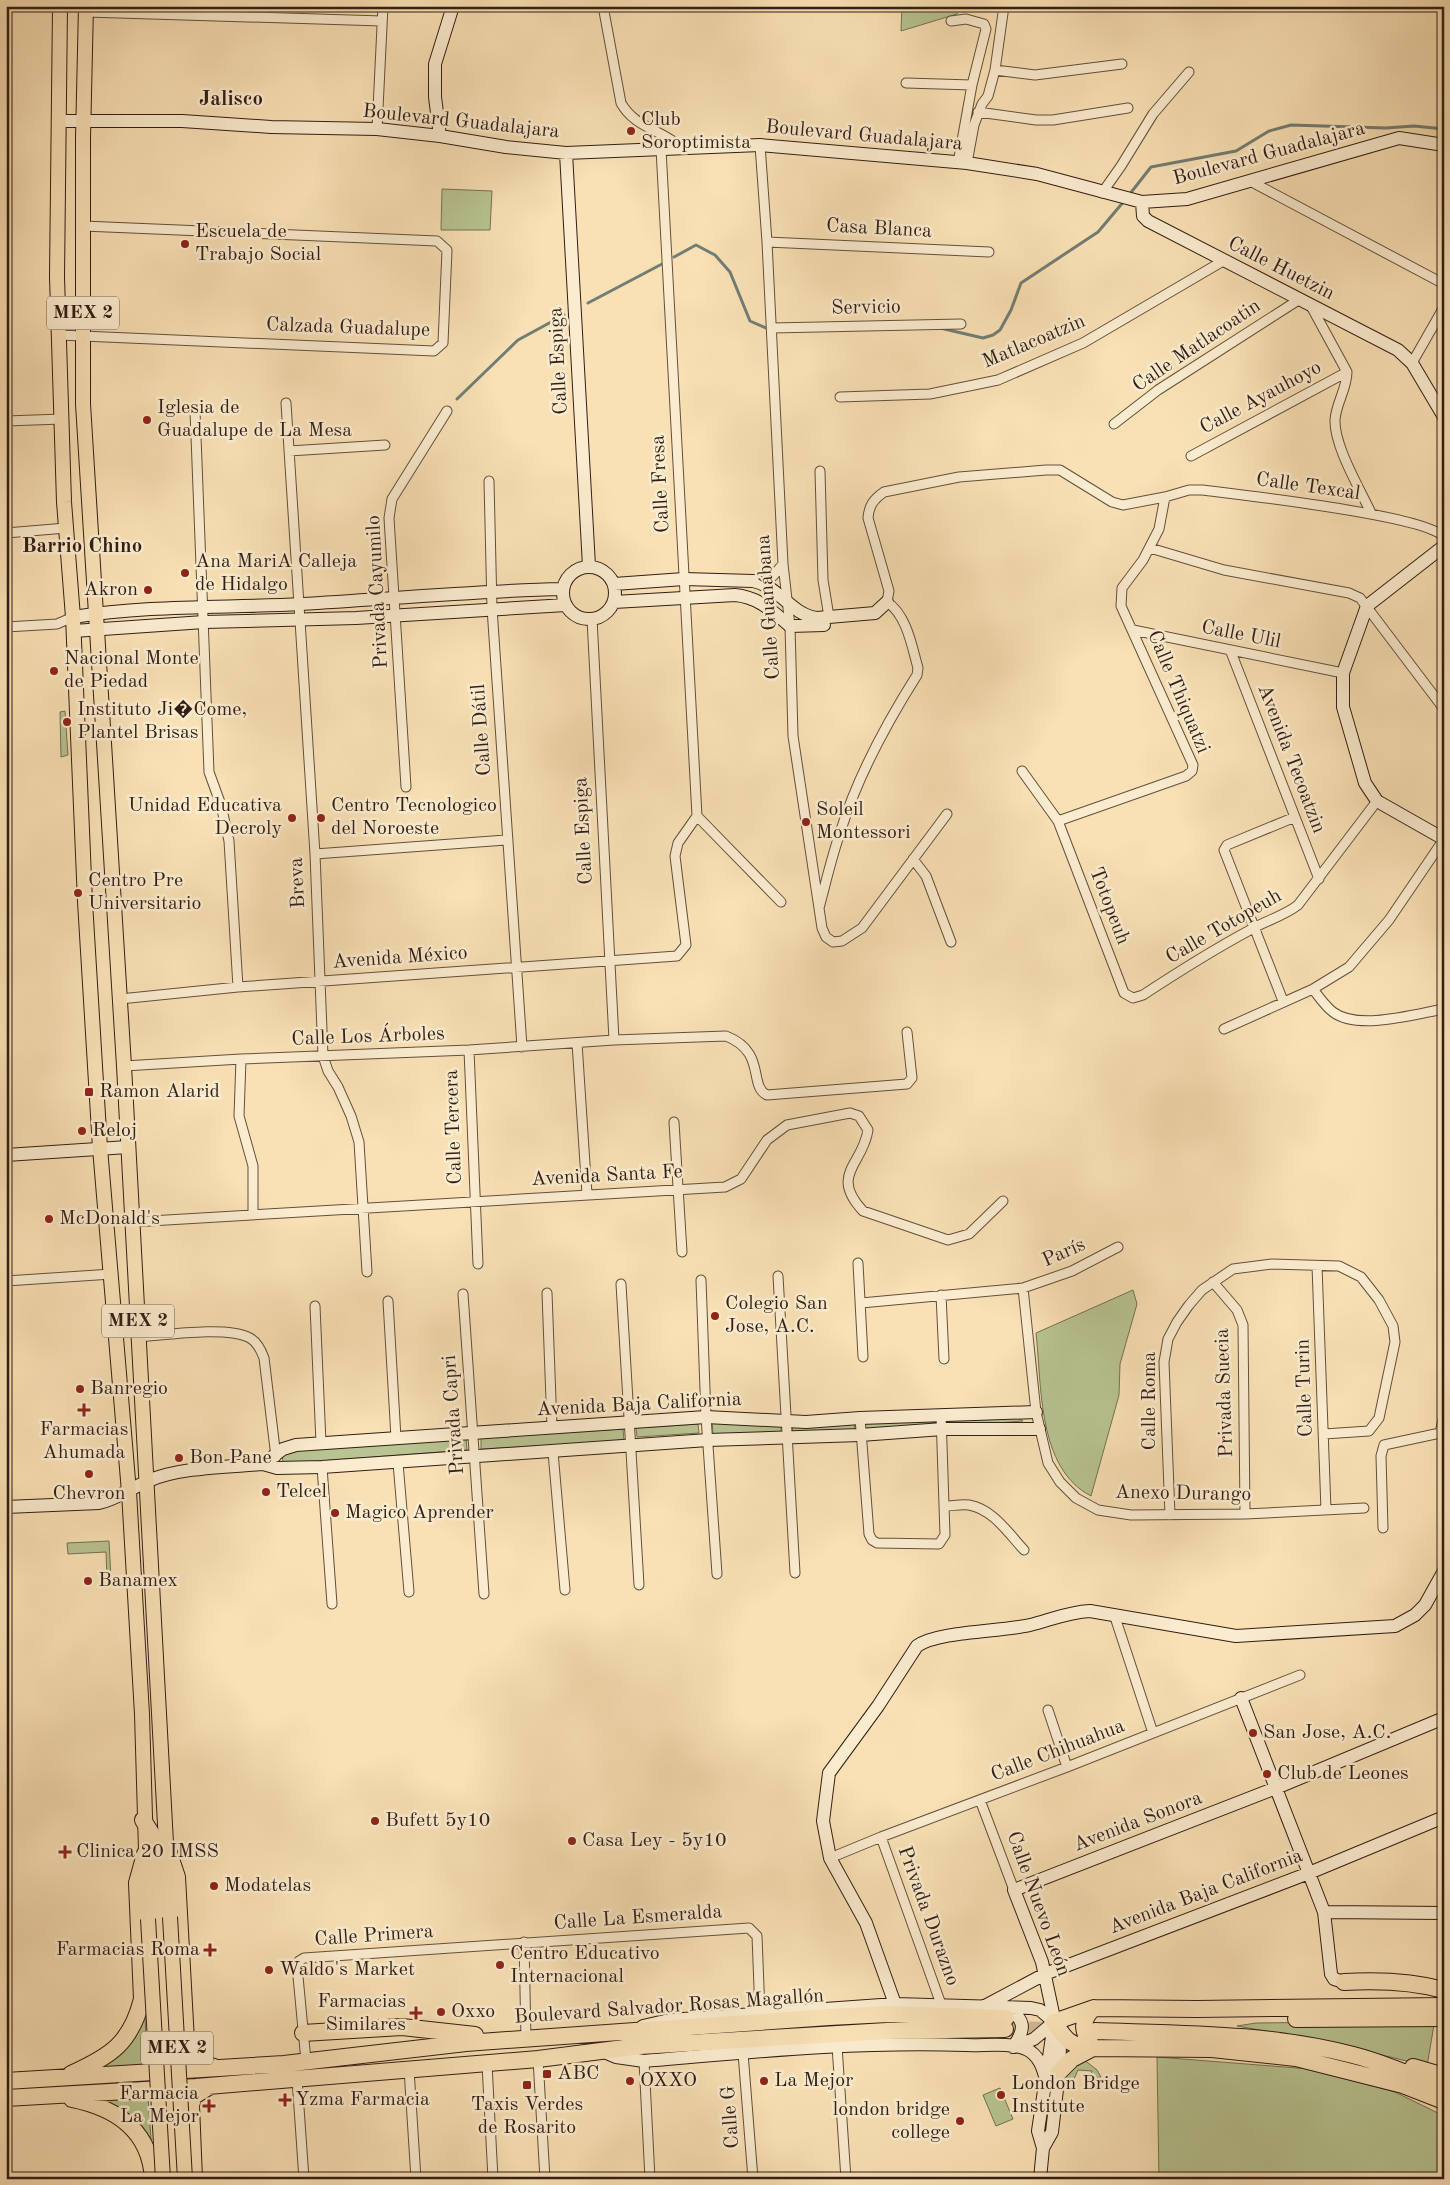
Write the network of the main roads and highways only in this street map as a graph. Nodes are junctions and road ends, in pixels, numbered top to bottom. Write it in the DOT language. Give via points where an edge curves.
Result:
graph roads {
  1 [pos="60,6"];
  2 [pos="453,6"];
  3 [pos="86,9"];
  4 [pos="85,120"];
  5 [pos="60,121"];
  6 [pos="440,136"];
  7 [pos="1444,145"];
  8 [pos="566,153"];
  9 [pos="1137,201"];
  10 [pos="1444,417"];
  11 [pos="1444,546"];
  12 [pos="589,566"];
  13 [pos="614,584"];
  14 [pos="563,589"];
  15 [pos="614,602"];
  16 [pos="887,602"];
  17 [pos="566,605"];
  18 [pos="96,613"];
  19 [pos="851,615"];
  20 [pos="74,616"];
  21 [pos="97,629"];
  22 [pos="74,631"];
  23 [pos="1444,839"];
  24 [pos="128,1147"];
  25 [pos="100,1148"];
  26 [pos="6,1154"];
  27 [pos="1036,1412"];
  28 [pos="1039,1429"];
  29 [pos="263,1464"];
  30 [pos="148,1481"];
  31 [pos="129,1492"];
  32 [pos="6,1507"];
  33 [pos="1444,1571"];
  34 [pos="1241,1698"];
  35 [pos="1444,1718"];
  36 [pos="1276,1788"];
  37 [pos="1444,1817"];
  38 [pos="143,1820"];
  39 [pos="167,1847"];
  40 [pos="145,1854"];
  41 [pos="1309,1873"];
  42 [pos="1014,1890"];
  43 [pos="1324,1912"];
  44 [pos="1444,1913"];
  45 [pos="1045,1974"];
  46 [pos="1344,1982"];
  47 [pos="1444,1990"];
  48 [pos="895,2004"];
  49 [pos="1444,2006"];
  50 [pos="983,2007"];
  51 [pos="1005,2018"];
  52 [pos="1444,2018"];
  53 [pos="1095,2019"];
  54 [pos="1054,2022"];
  55 [pos="623,2031"];
  56 [pos="304,2033"];
  57 [pos="520,2039"];
  58 [pos="1013,2047"];
  59 [pos="1093,2048"];
  60 [pos="602,2051"];
  61 [pos="1354,2055"];
  62 [pos="219,2068"];
  63 [pos="1053,2076"];
  64 [pos="1444,2076"];
  65 [pos="62,2078"];
  66 [pos="167,2079"];
  67 [pos="6,2081"];
  68 [pos="212,2085"];
  69 [pos="1444,2090"];
  70 [pos="52,2096"];
  71 [pos="6,2098"];
  72 [pos="1444,2101"];
  73 [pos="153,2179"];
  74 [pos="163,2179"];
  75 [pos="173,2179"];
  76 [pos="185,2179"];
  77 [pos="194,2179"];
  78 [pos="1040,2179"];
  1 -- 5 [label="main road, MEX 2"];
  2 -- 6 [label="main road" via="435,64"];
  3 -- 4 [label="main road, MEX 2"];
  4 -- 5 [label="main road, Boulevard Guadalajara"];
  4 -- 6 [label="main road, Boulevard Guadalajara" via="376,129"];
  4 -- 18 [label="main road, MEX 2" via="84,404"];
  5 -- 20 [label="main road, MEX 2" via="59,335 66,528"];
  6 -- 8 [label="main road, Boulevard Guadalajara"];
  7 -- 9 [label="main road, Boulevard Guadalajara" via="1399,138 1187,199"];
  8 -- 9 [label="main road, Boulevard Guadalajara" via="760,145 962,163 1038,174"];
  8 -- 12 [label="main road, Calle Espiga"];
  9 -- 10 [label="main road, Calle Huetzin" via="1148,221 1398,350 1412,363"];
  11 -- 23 [label="main road" via="1367,606 1343,673 1343,707 1365,783 1377,800"];
  12 -- 13 [label="main road" via="608,575"];
  12 -- 14 [label="main road" via="572,573"];
  13 -- 15 [label="main road"];
  13 -- 19 [label="main road" via="684,579 753,581 763,583 808,617"];
  14 -- 17 [label="main road"];
  14 -- 18 [label="main road"];
  15 -- 17 [label="main road" via="609,611 592,619 581,618"];
  15 -- 19 [label="main road" via="747,596 759,601 790,626 834,623"];
  16 -- 19 [label="main road" via="875,613"];
  17 -- 21 [label="main road"];
  18 -- 20 [label="main road"];
  18 -- 21 [label="main road, MEX 2"];
  20 -- 22 [label="main road, MEX 2"];
  21 -- 22 [label="main road"];
  21 -- 24 [label="main road, MEX 2"];
  22 -- 25 [label="main road, MEX 2" via="85,902"];
  24 -- 25 [label="main road"];
  24 -- 30 [label="main road, MEX 2"];
  25 -- 26 [label="main road"];
  25 -- 31 [label="main road, MEX 2"];
  27 -- 29 [label="main road, Avenida Baja California" via="822,1422 706,1417 552,1427 289,1446"];
  28 -- 29 [label="main road, Avenida Baja California" via="708,1440 322,1467 278,1468"];
  29 -- 30 [label="main road, Avenida Baja California" via="180,1473"];
  30 -- 31 [label="main road, Avenida Baja California"];
  30 -- 39 [label="main road, MEX 2"];
  31 -- 32 [label="main road, Avenida Baja California" via="99,1503"];
  31 -- 38 [label="main road, MEX 2" via="142,1714"];
  33 -- 48 [label="main road" via="1425,1605 1395,1626 1236,1636 1090,1611 1073,1612 1030,1625 953,1635 924,1641 917,1646 829,1773 822,1822 830,1858 866,1923"];
  34 -- 36 [label="main road"];
  35 -- 36 [label="main road"];
  36 -- 41 [label="main road"];
  36 -- 42 [label="main road, Avenida Sonora"];
  37 -- 41 [label="main road, Avenida Baja California"];
  38 -- 40 [label="main road, MEX 2"];
  38 -- 66 [label="highway" via="155,1847"];
  39 -- 62 [label="highway" via="177,1877 188,2051 199,2061"];
  39 -- 76 [label="main road, MEX 2, bridge"];
  40 -- 65 [label="highway" via="137,1883 142,1998 138,2016 130,2032 113,2050"];
  40 -- 74 [label="main road, MEX 2, bridge"];
  41 -- 43 [label="main road"];
  41 -- 45 [label="main road, Avenida Baja California"];
  42 -- 45 [label="main road, Calle Nuevo León"];
  43 -- 44 [label="main road"];
  43 -- 46 [label="main road" via="1331,1974 1334,1979"];
  45 -- 50 [label="main road, Avenida Baja California"];
  45 -- 54 [label="main road, Calle Nuevo León"];
  46 -- 47 [label="highway" via="1400,1982"];
  48 -- 50 [label="main road"];
  48 -- 55 [label="main road" via="669,2020"];
  49 -- 53 [label="highway" via="1197,2010"];
  50 -- 51 [label="main road"];
  51 -- 54 [label="main road" via="1019,2006 1040,2010"];
  51 -- 55 [label="highway, Boulevard Salvador Rosas Magallón" via="888,2014"];
  51 -- 58 [label="main road" via="1016,2014 1021,2019 1021,2032"];
  51 -- 60 [label="highway, Boulevard Salvador Rosas Magallón"];
  52 -- 53 [label="highway"];
  53 -- 54 [label="highway"];
  53 -- 59 [label="highway" via="1084,2019 1083,2026"];
  53 -- 61 [label="highway" via="1208,2035 1297,2043"];
  54 -- 58 [label="main road" via="1029,2042"];
  54 -- 59 [label="highway" via="1068,2042"];
  54 -- 63 [label="main road, Calle Nuevo León" via="1060,2046"];
  55 -- 57 [label="highway, Boulevard Salvador Rosas Magallón"];
  56 -- 57 [label="highway" via="402,2027"];
  57 -- 62 [label="highway, Boulevard Salvador Rosas Magallón"];
  58 -- 60 [label="main road" via="925,2043 838,2046 644,2060 616,2057"];
  58 -- 63 [label="main road" via="1033,2053"];
  59 -- 63 [label="highway" via="1072,2059"];
  59 -- 72 [label="highway" via="1212,2049 1296,2058 1403,2085"];
  60 -- 68 [label="highway, Boulevard Salvador Rosas Magallón" via="488,2064"];
  61 -- 64 [label="highway"];
  61 -- 69 [label="highway"];
  62 -- 66 [label="highway, Boulevard Salvador Rosas Magallón"];
  63 -- 78 [label="main road, Calle Nuevo León" via="1052,2132 1043,2148"];
  65 -- 66 [label="highway" via="143,2073"];
  65 -- 67 [label="highway"];
  66 -- 68 [label="highway, Boulevard Salvador Rosas Magallón" via="191,2087"];
  66 -- 70 [label="highway, Boulevard Salvador Rosas Magallón"];
  66 -- 75 [label="highway"];
  68 -- 77 [label="highway" via="194,2096 190,2105"];
  70 -- 71 [label="highway, Boulevard Salvador Rosas Magallón"];
  70 -- 73 [label="highway" via="86,2102 122,2118 141,2139"];
}
